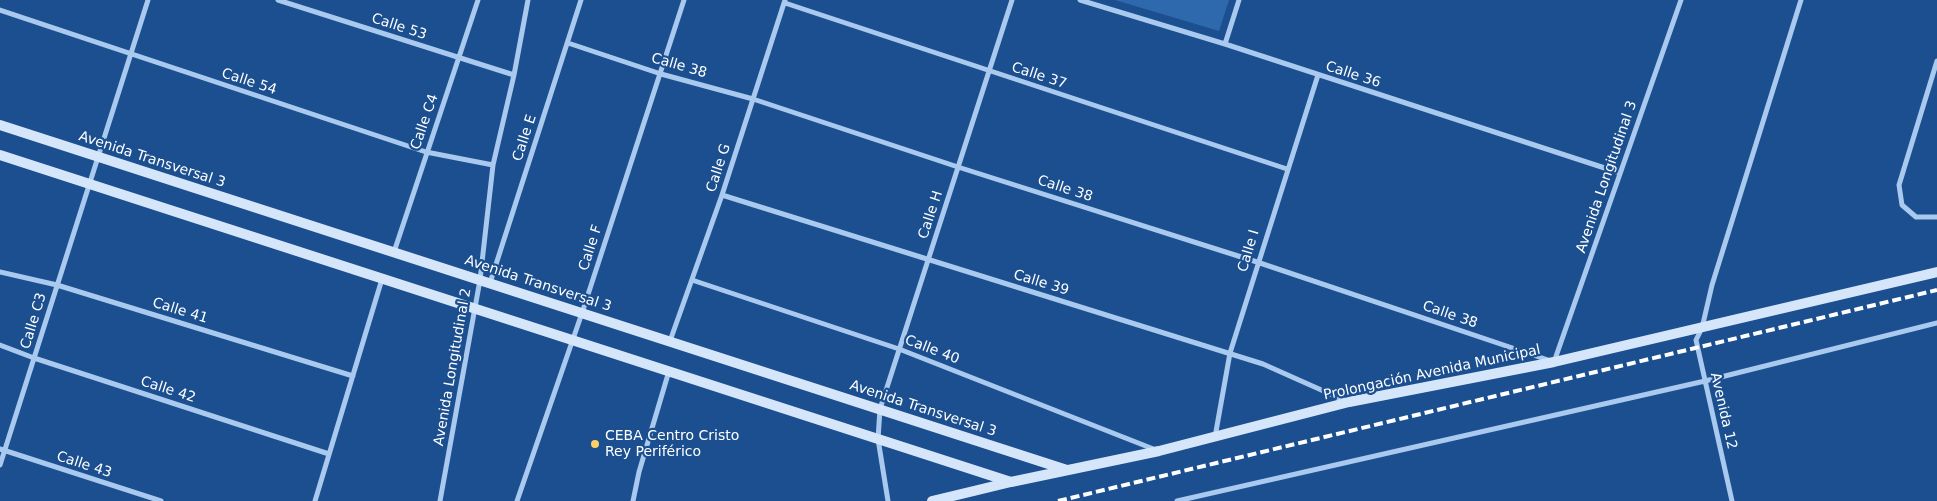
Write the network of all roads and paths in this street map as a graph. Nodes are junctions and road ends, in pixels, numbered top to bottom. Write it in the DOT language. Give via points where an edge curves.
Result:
graph roads {
  1 [pos="148,0"];
  2 [pos="278,0"];
  3 [pos="478,0"];
  4 [pos="528,0"];
  5 [pos="581,0"];
  6 [pos="684,0"];
  7 [pos="1012,0"];
  8 [pos="1080,0"];
  9 [pos="1240,0"];
  10 [pos="1681,0"];
  11 [pos="1801,0"];
  12 [pos="785,2"];
  13 [pos="0,10"];
  14 [pos="568,43"];
  15 [pos="1225,44"];
  16 [pos="130,54"];
  17 [pos="460,58"];
  18 [pos="1937,61"];
  19 [pos="989,72"];
  20 [pos="661,74"];
  21 [pos="514,75"];
  22 [pos="1318,75"];
  23 [pos="753,98"];
  24 [pos="0,125"];
  25 [pos="426,152"];
  26 [pos="0,155"];
  27 [pos="100,157"];
  28 [pos="493,165"];
  29 [pos="958,167"];
  30 [pos="1288,169"];
  31 [pos="1620,173"];
  32 [pos="90,184"];
  33 [pos="722,195"];
  34 [pos="1937,217"];
  35 [pos="394,252"];
  36 [pos="928,260"];
  37 [pos="1258,262"];
  38 [pos="0,272"];
  39 [pos="1937,272"];
  40 [pos="382,278"];
  41 [pos="692,280"];
  42 [pos="485,282"];
  43 [pos="57,284"];
  44 [pos="474,308"];
  45 [pos="582,313"];
  46 [pos="1937,323"];
  47 [pos="1702,328"];
  48 [pos="572,340"];
  49 [pos="670,341"];
  50 [pos="0,345"];
  51 [pos="899,349"];
  52 [pos="1230,353"];
  53 [pos="34,358"];
  54 [pos="1554,362"];
  55 [pos="669,371"];
  56 [pos="353,376"];
  57 [pos="1705,380"];
  58 [pos="1349,402"];
  59 [pos="880,409"];
  60 [pos="1215,437"];
  61 [pos="878,438"];
  62 [pos="2,450"];
  63 [pos="1159,451"];
  64 [pos="329,454"];
  65 [pos="0,465"];
  66 [pos="1067,470"];
  67 [pos="1011,482"];
  68 [pos="161,501"];
  69 [pos="315,501"];
  70 [pos="440,501"];
  71 [pos="517,501"];
  72 [pos="634,501"];
  73 [pos="888,501"];
  74 [pos="932,501"];
  75 [pos="1176,501"];
  76 [pos="1732,501"];
  1 -- 16 [label="street"];
  2 -- 17 [label="street, Calle 53"];
  3 -- 17 [label="street, Calle C4"];
  4 -- 21 [label="street, Avenida Longitudinal 2"];
  5 -- 14 [label="street, Calle E"];
  6 -- 20 [label="street, Calle F"];
  7 -- 19 [label="street, Calle H"];
  8 -- 15 [label="street, Calle 36"];
  9 -- 15 [label="street"];
  10 -- 31 [label="street, Avenida Longitudinal 3"];
  11 -- 47 [label="street, Avenida 12" via="1712,285"];
  12 -- 19 [label="street, Calle 37"];
  12 -- 23 [label="street, Calle G"];
  13 -- 16 [label="street, Calle 54"];
  14 -- 20 [label="street, Calle 38"];
  14 -- 42 [label="street, Calle E"];
  15 -- 22 [label="street, Calle 36"];
  16 -- 25 [label="street, Calle 54"];
  16 -- 27 [label="street"];
  17 -- 21 [label="street, Calle 53"];
  17 -- 25 [label="street, Calle C4"];
  18 -- 34 [label="street" via="1900,185 1902,205 1916,217"];
  19 -- 29 [label="street, Calle H"];
  19 -- 30 [label="street, Calle 37"];
  20 -- 23 [label="street, Calle 38"];
  20 -- 45 [label="street, Calle F"];
  21 -- 28 [label="street, Avenida Longitudinal 2"];
  22 -- 30 [label="street, Calle I"];
  22 -- 31 [label="street, Calle 36"];
  23 -- 29 [label="street, Calle 38"];
  23 -- 33 [label="street, Calle G"];
  24 -- 27 [label="street, Avenida Transversal 3"];
  25 -- 28 [label="street, Calle 54"];
  25 -- 35 [label="street, Calle C4"];
  26 -- 32 [label="street"];
  27 -- 32 [label="street, Calle C3"];
  27 -- 35 [label="street, Avenida Transversal 3"];
  28 -- 42 [label="street, Avenida Longitudinal 2"];
  29 -- 36 [label="street, Calle H"];
  29 -- 37 [label="street, Calle 38"];
  30 -- 37 [label="street, Calle I"];
  31 -- 54 [label="street, Avenida Longitudinal 3"];
  32 -- 40 [label="street"];
  32 -- 43 [label="street, Calle C3"];
  33 -- 36 [label="street, Calle 39"];
  33 -- 41 [label="street, Calle G"];
  35 -- 42 [label="street, Avenida Transversal 3"];
  36 -- 51 [label="street, Calle H"];
  36 -- 52 [label="street, Calle 39"];
  37 -- 52 [label="street, Calle I"];
  37 -- 54 [label="street, Calle 38"];
  38 -- 43 [label="street, Calle 41"];
  39 -- 47 [label="street, Prolongación Avenida Municipal"];
  40 -- 44 [label="street"];
  40 -- 56 [label="street"];
  41 -- 49 [label="street, Calle G"];
  41 -- 51 [label="street, Calle 40"];
  42 -- 44 [label="street, Avenida Longitudinal 2"];
  42 -- 45 [label="street, Avenida Transversal 3"];
  43 -- 53 [label="street, Calle C3"];
  43 -- 56 [label="street, Calle 41"];
  44 -- 48 [label="street"];
  44 -- 70 [label="street, Avenida Longitudinal 2"];
  45 -- 48 [label="street, Calle F"];
  45 -- 49 [label="street, Avenida Transversal 3"];
  46 -- 57 [label="street"];
  47 -- 54 [label="street, Prolongación Avenida Municipal"];
  47 -- 57 [label="street, Avenida 12" via="1696,340"];
  48 -- 55 [label="street"];
  48 -- 71 [label="street, Calle F"];
  49 -- 59 [label="street, Avenida Transversal 3"];
  50 -- 53 [label="street, Calle 42"];
  51 -- 59 [label="street, Calle H"];
  51 -- 63 [label="street, Calle 40"];
  52 -- 58 [label="street, Calle 39"];
  52 -- 60 [label="street, Calle I"];
  53 -- 62 [label="street, Calle C3"];
  53 -- 64 [label="street, Calle 42"];
  54 -- 58 [label="street, Prolongación Avenida Municipal"];
  55 -- 61 [label="street"];
  55 -- 72 [label="street" via="639,472"];
  56 -- 64 [label="street"];
  57 -- 75 [label="street"];
  57 -- 76 [label="street, Avenida 12"];
  58 -- 60 [label="street, Prolongación Avenida Municipal"];
  59 -- 61 [label="street, Calle H"];
  59 -- 66 [label="street, Avenida Transversal 3"];
  60 -- 63 [label="street, Prolongación Avenida Municipal"];
  61 -- 67 [label="street"];
  61 -- 73 [label="street, Calle H"];
  62 -- 65 [label="street, Calle C3"];
  62 -- 68 [label="street, Calle 43"];
  63 -- 66 [label="street, Prolongación Avenida Municipal"];
  64 -- 69 [label="street"];
  66 -- 67 [label="street, Prolongación Avenida Municipal"];
  67 -- 74 [label="street, Prolongación Avenida Municipal"];
}
